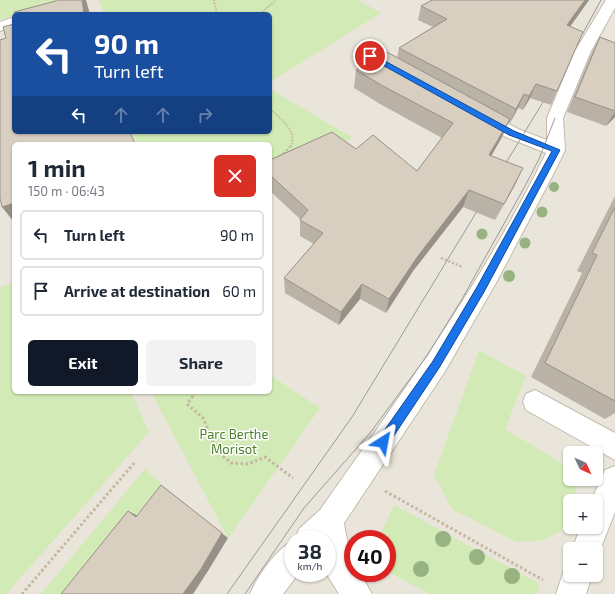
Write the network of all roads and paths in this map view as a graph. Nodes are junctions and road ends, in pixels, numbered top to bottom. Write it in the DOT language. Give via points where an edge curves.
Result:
graph roads {
  1 [pos="214,0"];
  2 [pos="276,0"];
  3 [pos="613,0"];
  4 [pos="217,12"];
  5 [pos="262,12"];
  6 [pos="12,22"];
  7 [pos="0,26"];
  8 [pos="370,56"];
  9 [pos="414,80"];
  10 [pos="463,107"];
  11 [pos="272,111"];
  12 [pos="556,150"];
  13 [pos="272,161"];
  14 [pos="441,258"];
  15 [pos="469,270"];
  16 [pos="194,394"];
  17 [pos="535,402"];
  18 [pos="615,447"];
  19 [pos="135,462"];
  20 [pos="293,478"];
  21 [pos="615,480"];
  22 [pos="378,487"];
  23 [pos="603,507"];
  24 [pos="330,520"];
  25 [pos="319,530"];
  26 [pos="284,568"];
  27 [pos="567,582"];
  28 [pos="558,588"];
  29 [pos="22,594"];
  30 [pos="265,594"];
  31 [pos="357,594"];
  1 -- 4 [label="path"];
  2 -- 5 [label="path"];
  3 -- 12 [label="street" via="583,51 555,118"];
  6 -- 7 [label="street"];
  8 -- 9 [label="street"];
  10 -- 12 [label="street" via="512,133"];
  11 -- 13 [label="path" via="288,126 295,137 290,148"];
  12 -- 24 [label="street" via="488,277 436,365"];
  14 -- 15 [label="path"];
  16 -- 20 [label="path" via="187,404 203,418 218,452 232,463 248,464 265,457"];
  17 -- 18 [label="street"];
  19 -- 29 [label="path"];
  21 -- 23 [label="street"];
  22 -- 28 [label="path"];
  24 -- 25 [label="street"];
  24 -- 31 [label="street" via="337,565"];
  26 -- 30 [label="street"];
  27 -- 28 [label="street"];
}
